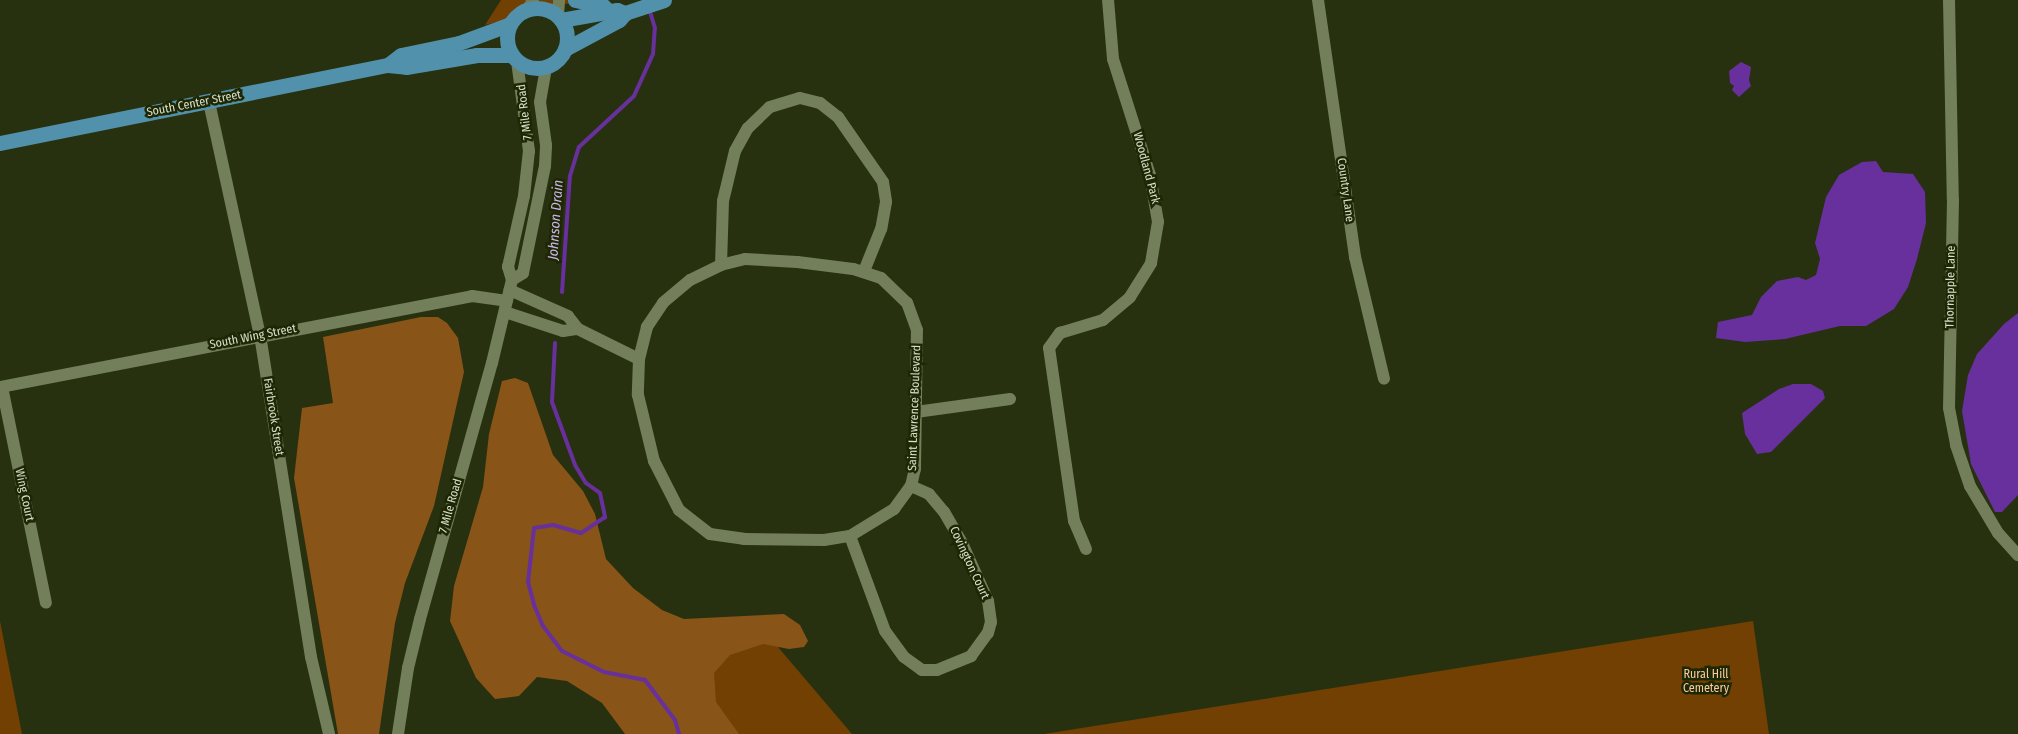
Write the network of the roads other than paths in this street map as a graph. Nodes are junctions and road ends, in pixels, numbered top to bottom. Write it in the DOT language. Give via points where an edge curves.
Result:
graph roads {
  1 [pos="559,0"];
  2 [pos="574,0"];
  3 [pos="1108,0"];
  4 [pos="1318,0"];
  5 [pos="1949,0"];
  6 [pos="659,2"];
  7 [pos="531,5"];
  8 [pos="631,11"];
  9 [pos="610,12"];
  10 [pos="559,18"];
  11 [pos="510,24"];
  12 [pos="565,49"];
  13 [pos="514,58"];
  14 [pos="388,65"];
  15 [pos="546,67"];
  16 [pos="209,102"];
  17 [pos="0,143"];
  18 [pos="720,265"];
  19 [pos="864,271"];
  20 [pos="508,296"];
  21 [pos="578,329"];
  22 [pos="260,335"];
  23 [pos="639,359"];
  24 [pos="1384,378"];
  25 [pos="1,387"];
  26 [pos="1010,400"];
  27 [pos="916,412"];
  28 [pos="910,486"];
  29 [pos="850,536"];
  30 [pos="1086,549"];
  31 [pos="2018,555"];
  32 [pos="46,603"];
  33 [pos="329,734"];
  34 [pos="398,734"];
  1 -- 10 [label="street"];
  2 -- 9 [label="main road" via="603,6"];
  3 -- 30 [label="street, Woodland Park" via="1113,59 1150,175 1158,222 1152,263 1130,297 1103,320 1060,333 1049,348 1074,521"];
  4 -- 24 [label="street, Country Lane" via="1355,258"];
  5 -- 31 [label="street, Thornapple Lane" via="1953,200 1949,408 1956,446 1970,486 1998,533"];
  6 -- 8 [label="main road"];
  7 -- 10 [label="main road"];
  7 -- 11 [label="main road"];
  8 -- 9 [label="main road"];
  8 -- 12 [label="main road"];
  9 -- 10 [label="main road"];
  10 -- 12 [label="main road" via="567,37"];
  11 -- 13 [label="main road" via="507,40"];
  11 -- 14 [label="main road, South Center Street" via="459,44 401,55"];
  12 -- 15 [label="main road" via="559,59"];
  13 -- 14 [label="main road, South Center Street" via="477,55 406,67"];
  13 -- 15 [label="main road" via="530,68"];
  13 -- 20 [label="street, 7 Mile Road" via="529,151 524,196 508,267"];
  14 -- 16 [label="main road, South Center Street"];
  15 -- 20 [label="street, 7 Mile Road" via="540,102 546,145 545,166 523,273"];
  16 -- 17 [label="main road, South Center Street"];
  16 -- 22 [label="street, Fairbrook Street"];
  18 -- 19 [label="street, Saint Lawrence Boulevard" via="745,259"];
  18 -- 19 [label="street" via="723,201 735,150 748,128 770,107 800,98 820,103 838,117 883,182 886,202 883,220"];
  18 -- 23 [label="street, Saint Lawrence Boulevard" via="690,280 663,303 647,327"];
  19 -- 27 [label="street, Saint Lawrence Boulevard" via="894,288 914,317 918,339"];
  20 -- 21 [label="street" via="568,316"];
  20 -- 21 [label="street" via="563,331"];
  20 -- 22 [label="street, South Wing Street" via="472,296"];
  20 -- 34 [label="street, 7 Mile Road" via="420,620 408,668"];
  21 -- 23 [label="street"];
  22 -- 25 [label="street, South Wing Street"];
  22 -- 33 [label="street, Fairbrook Street" via="311,657"];
  23 -- 29 [label="street, Saint Lawrence Boulevard" via="638,395 648,445 670,497 689,521 710,534 729,539 824,540"];
  25 -- 32 [label="street, Wing Court"];
  26 -- 27 [label="street"];
  27 -- 28 [label="street, Saint Lawrence Boulevard" via="915,469"];
  28 -- 29 [label="street, Saint Lawrence Boulevard" via="894,509"];
  28 -- 29 [label="street, Covington Court" via="929,494 944,512 988,601 992,622 971,656 937,670 922,670 904,657 885,632"];
}
